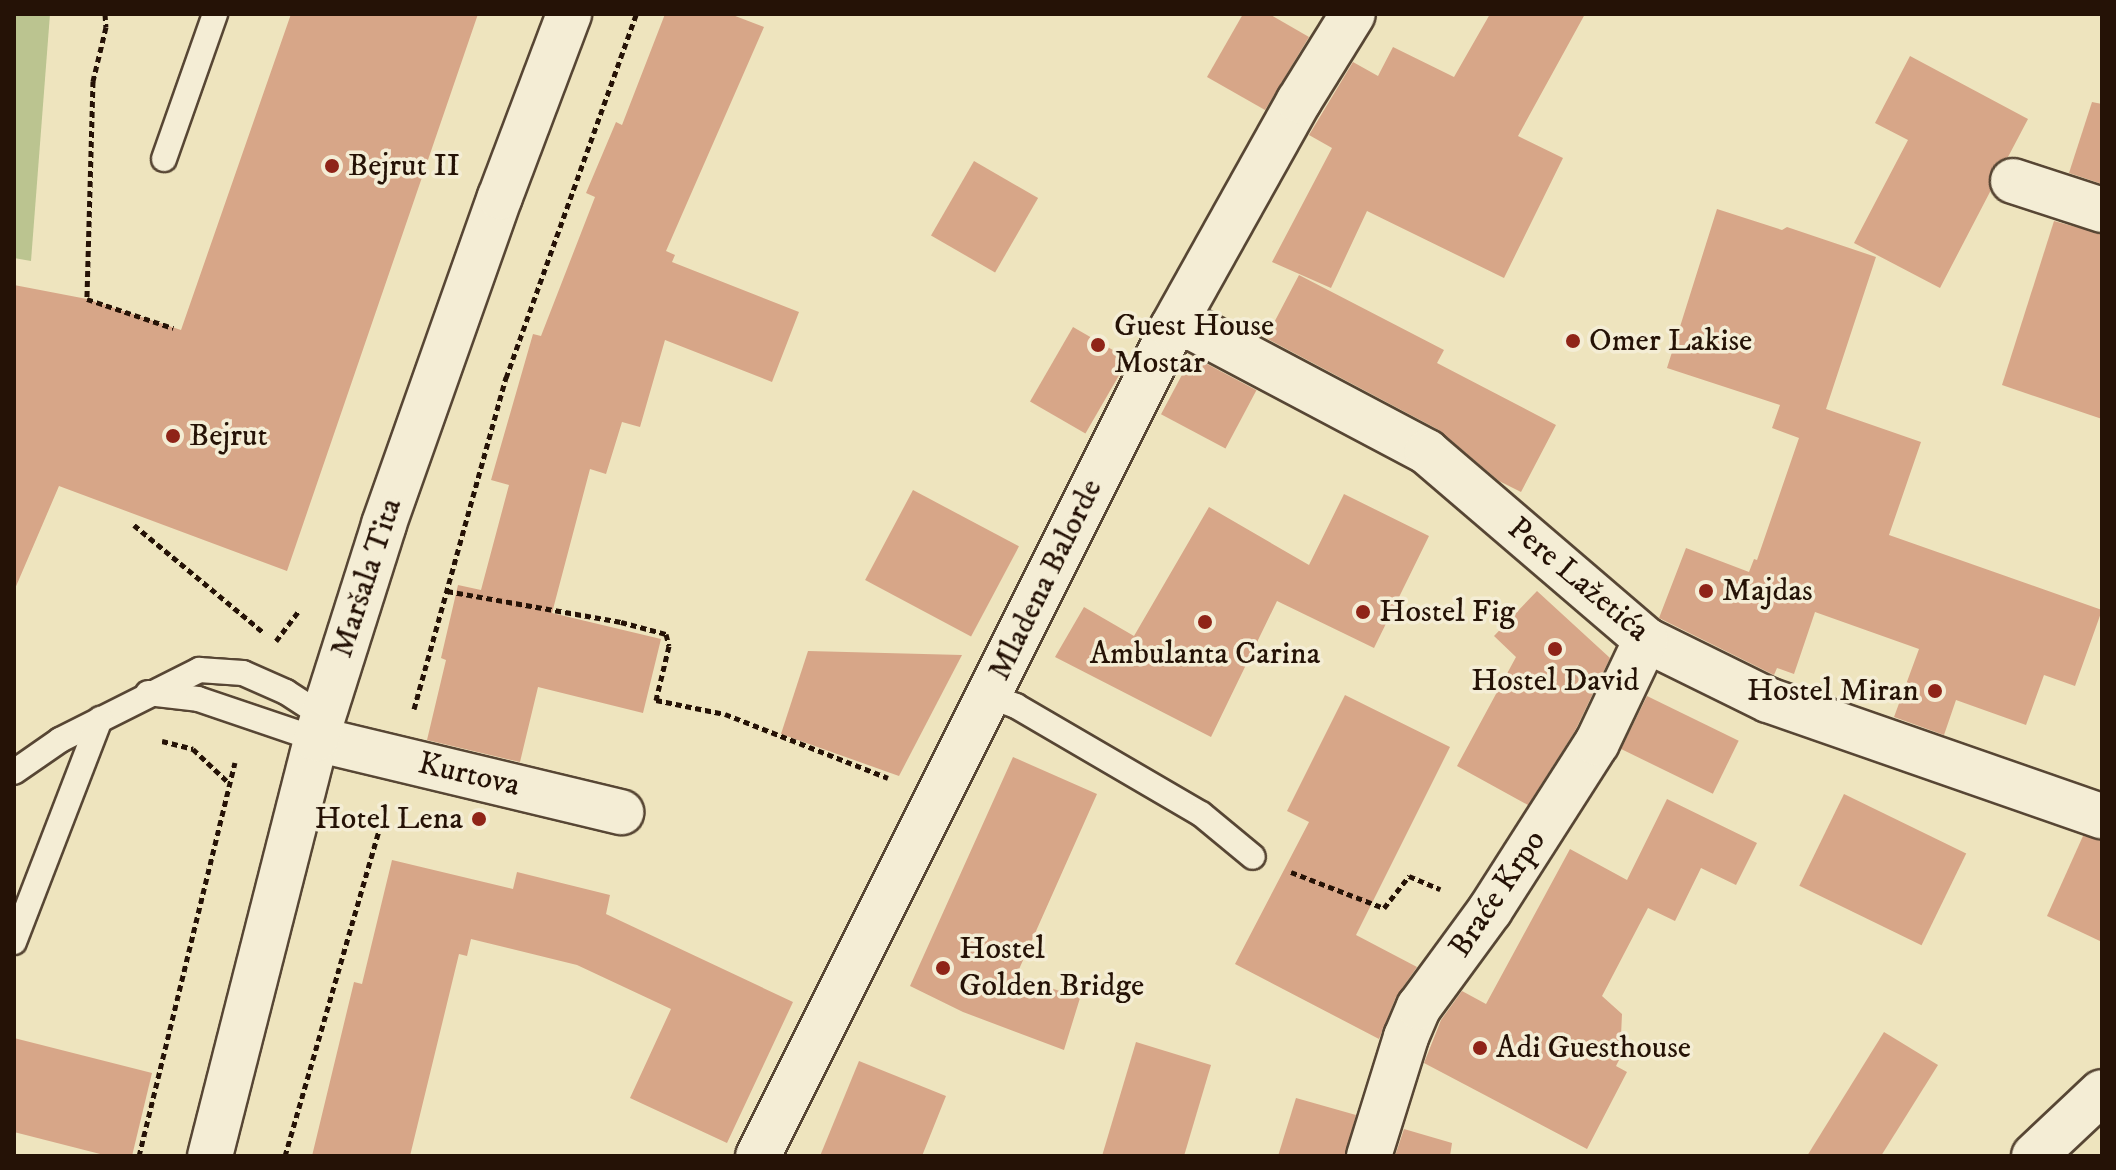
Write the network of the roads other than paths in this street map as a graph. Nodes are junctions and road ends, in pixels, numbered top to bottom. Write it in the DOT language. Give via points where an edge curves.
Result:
graph roads {
  1 [pos="215,14"];
  2 [pos="569,14"];
  3 [pos="1344,16"];
  4 [pos="164,159"];
  5 [pos="2013,181"];
  6 [pos="2102,210"];
  7 [pos="1172,328"];
  8 [pos="1646,640"];
  9 [pos="148,693"];
  10 [pos="989,696"];
  11 [pos="100,719"];
  12 [pos="320,728"];
  13 [pos="14,772"];
  14 [pos="621,812"];
  15 [pos="2102,816"];
  16 [pos="1253,857"];
  17 [pos="14,942"];
  18 [pos="2102,1092"];
  19 [pos="210,1156"];
  20 [pos="758,1156"];
  21 [pos="1369,1156"];
  22 [pos="2034,1156"];
  1 -- 4 [label="lane"];
  2 -- 12 [label="street, Maršala Tita" via="398,480"];
  3 -- 7 [label="street, Mladena Balorde"];
  5 -- 6 [label="street"];
  7 -- 8 [label="street, Pere Lažetića" via="1193,328 1427,452"];
  7 -- 10 [label="street, Mladena Balorde"];
  8 -- 15 [label="street, Pere Lažetića" via="1768,700"];
  8 -- 21 [label="street, Braće Krpo" via="1597,743 1490,910 1419,1007"];
  9 -- 11 [label="lane"];
  9 -- 12 [label="lane" via="198,699"];
  9 -- 12 [label="lane" via="199,670 243,673 286,692"];
  10 -- 16 [label="lane" via="1016,706 1201,814"];
  10 -- 20 [label="street, Mladena Balorde"];
  11 -- 13 [label="lane"];
  11 -- 17 [label="lane"];
  12 -- 14 [label="street, Kurtova" via="400,759"];
  12 -- 19 [label="street, Maršala Tita"];
  18 -- 22 [label="street"];
}
